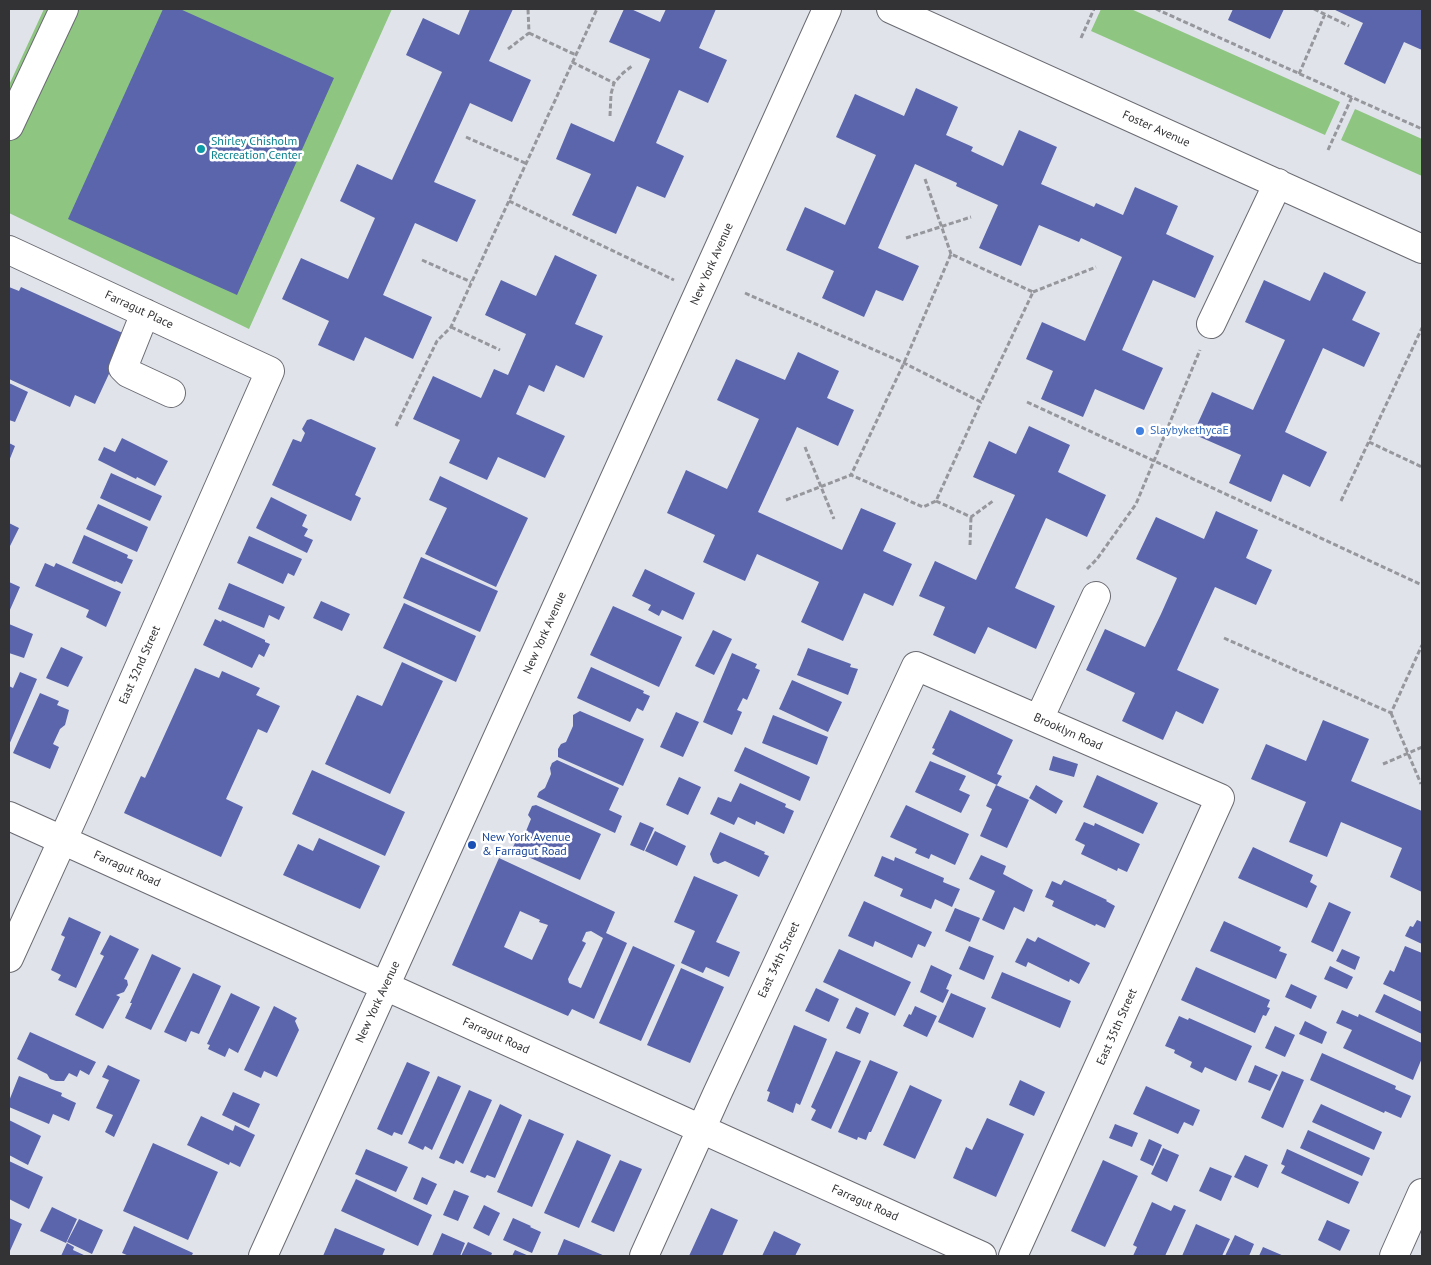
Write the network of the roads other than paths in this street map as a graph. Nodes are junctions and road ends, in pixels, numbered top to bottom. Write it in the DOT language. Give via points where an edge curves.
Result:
graph roads {
  1 [pos="64,9"];
  2 [pos="827,9"];
  3 [pos="890,9"];
  4 [pos="9,126"];
  5 [pos="1278,183"];
  6 [pos="1422,249"];
  7 [pos="9,250"];
  8 [pos="145,313"];
  9 [pos="1211,324"];
  10 [pos="270,371"];
  11 [pos="171,393"];
  12 [pos="1096,596"];
  13 [pos="916,666"];
  14 [pos="1039,719"];
  15 [pos="1220,798"];
  16 [pos="9,816"];
  17 [pos="62,840"];
  18 [pos="9,958"];
  19 [pos="386,986"];
  20 [pos="701,1129"];
  21 [pos="1422,1193"];
  22 [pos="263,1256"];
  23 [pos="644,1256"];
  24 [pos="982,1256"];
  25 [pos="1014,1256"];
  26 [pos="1394,1256"];
  1 -- 4 [label="street"];
  2 -- 19 [label="street, New York Avenue"];
  3 -- 5 [label="street, Foster Avenue"];
  5 -- 6 [label="street, Foster Avenue"];
  5 -- 9 [label="street"];
  7 -- 8 [label="street, Farragut Place"];
  8 -- 10 [label="street, Farragut Place"];
  8 -- 11 [label="street" via="123,368"];
  10 -- 17 [label="street, East 32nd Street"];
  12 -- 14 [label="street"];
  13 -- 14 [label="street, Brooklyn Road"];
  13 -- 20 [label="street, East 34th Street"];
  14 -- 15 [label="street, Brooklyn Road"];
  15 -- 25 [label="street, East 35th Street"];
  16 -- 17 [label="street, Farragut Road"];
  17 -- 18 [label="street, East 32nd Street"];
  17 -- 19 [label="street, Farragut Road"];
  19 -- 20 [label="street, Farragut Road"];
  19 -- 22 [label="street, New York Avenue"];
  20 -- 23 [label="street, East 34th Street"];
  20 -- 24 [label="street, Farragut Road"];
  21 -- 26 [label="street"];
}
